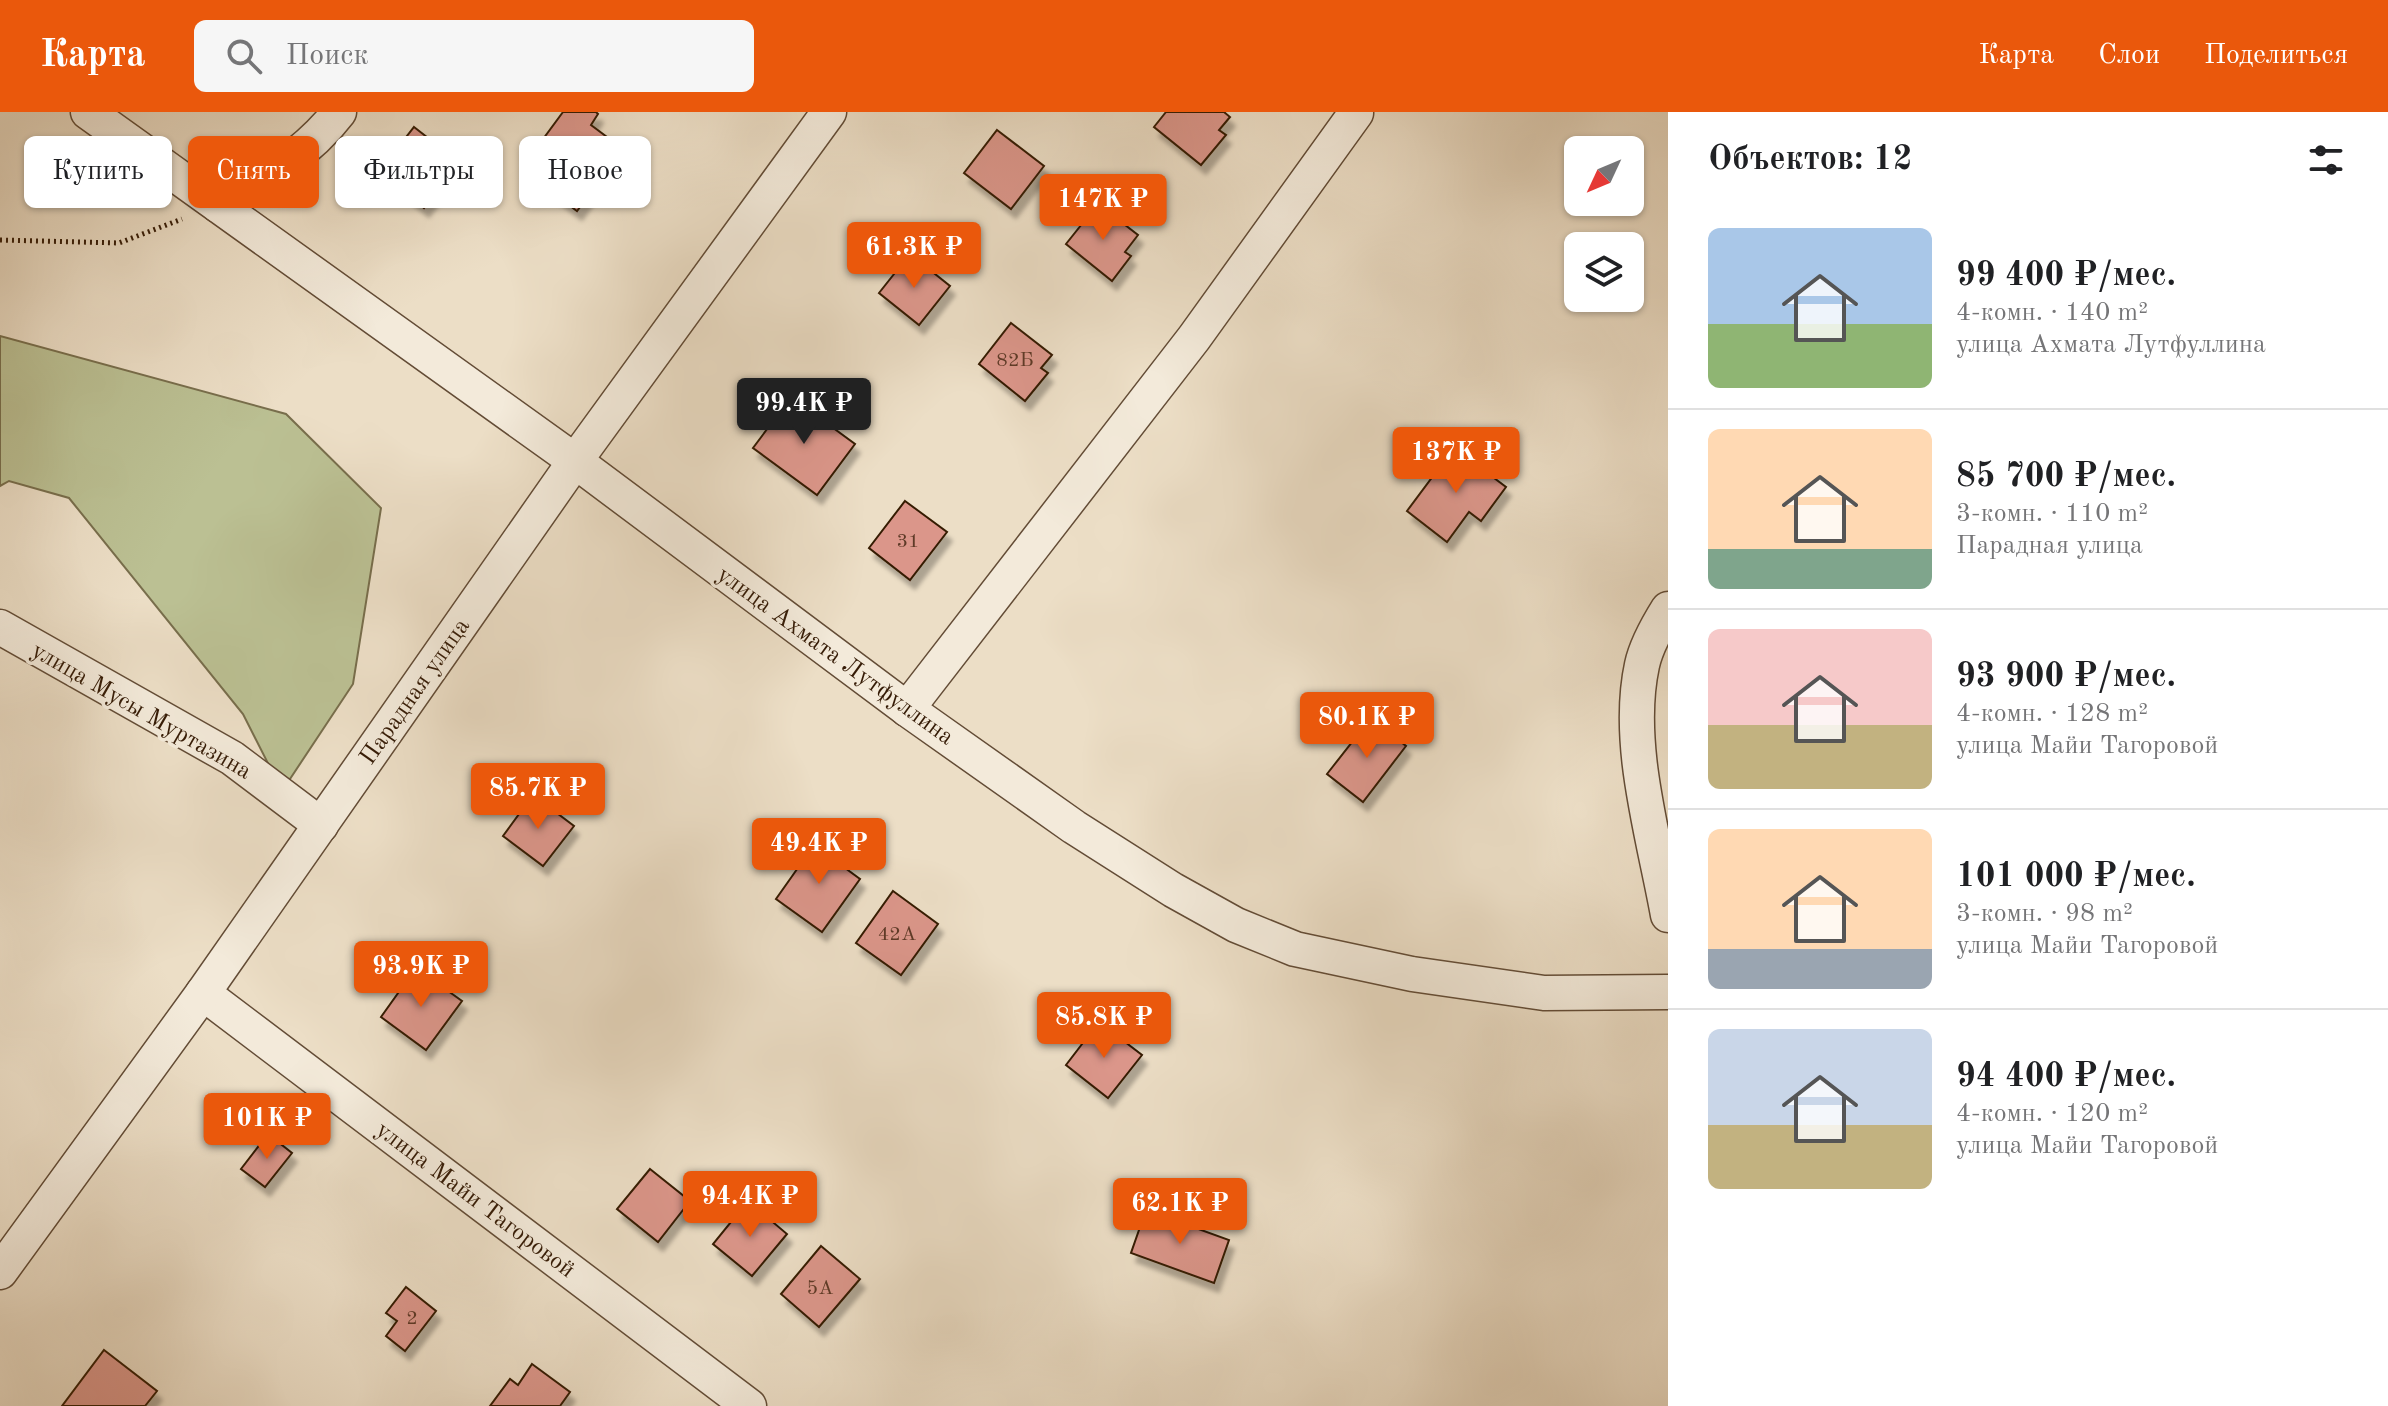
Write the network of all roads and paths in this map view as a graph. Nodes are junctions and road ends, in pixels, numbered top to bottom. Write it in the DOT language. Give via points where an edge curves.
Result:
graph roads {
  1 [pos="88,112"];
  2 [pos="339,112"];
  3 [pos="829,112"];
  4 [pos="1356,113"];
  5 [pos="319,136"];
  6 [pos="188,184"];
  7 [pos="210,208"];
  8 [pos="222,208"];
  9 [pos="0,240"];
  10 [pos="575,461"];
  11 [pos="1668,609"];
  12 [pos="0,627"];
  13 [pos="907,709"];
  14 [pos="321,825"];
  15 [pos="1668,915"];
  16 [pos="1668,992"];
  17 [pos="203,993"];
  18 [pos="0,1272"];
  19 [pos="749,1406"];
  1 -- 6 [label="street, улица Ахмата Лутфуллина"];
  2 -- 5 [label="street"];
  3 -- 10 [label="street, Парадная улица"];
  4 -- 13 [label="street" via="1194,338"];
  7 -- 9 [label="path" via="119,243"];
  8 -- 10 [label="street, улица Ахмата Лутфуллина"];
  10 -- 13 [label="street, улица Ахмата Лутфуллина"];
  10 -- 14 [label="street, Парадная улица"];
  11 -- 15 [label="street" via="1643,662 1637,707 1642,772"];
  12 -- 14 [label="street, улица Мусы Муртазина" via="232,758"];
  13 -- 16 [label="street, улица Ахмата Лутфуллина" via="1173,890 1236,925 1295,949 1412,974 1544,993"];
  14 -- 17 [label="street, Парадная улица"];
  17 -- 18 [label="street, Парадная улица"];
  17 -- 19 [label="street, улица Майи Тагоровой"];
}
